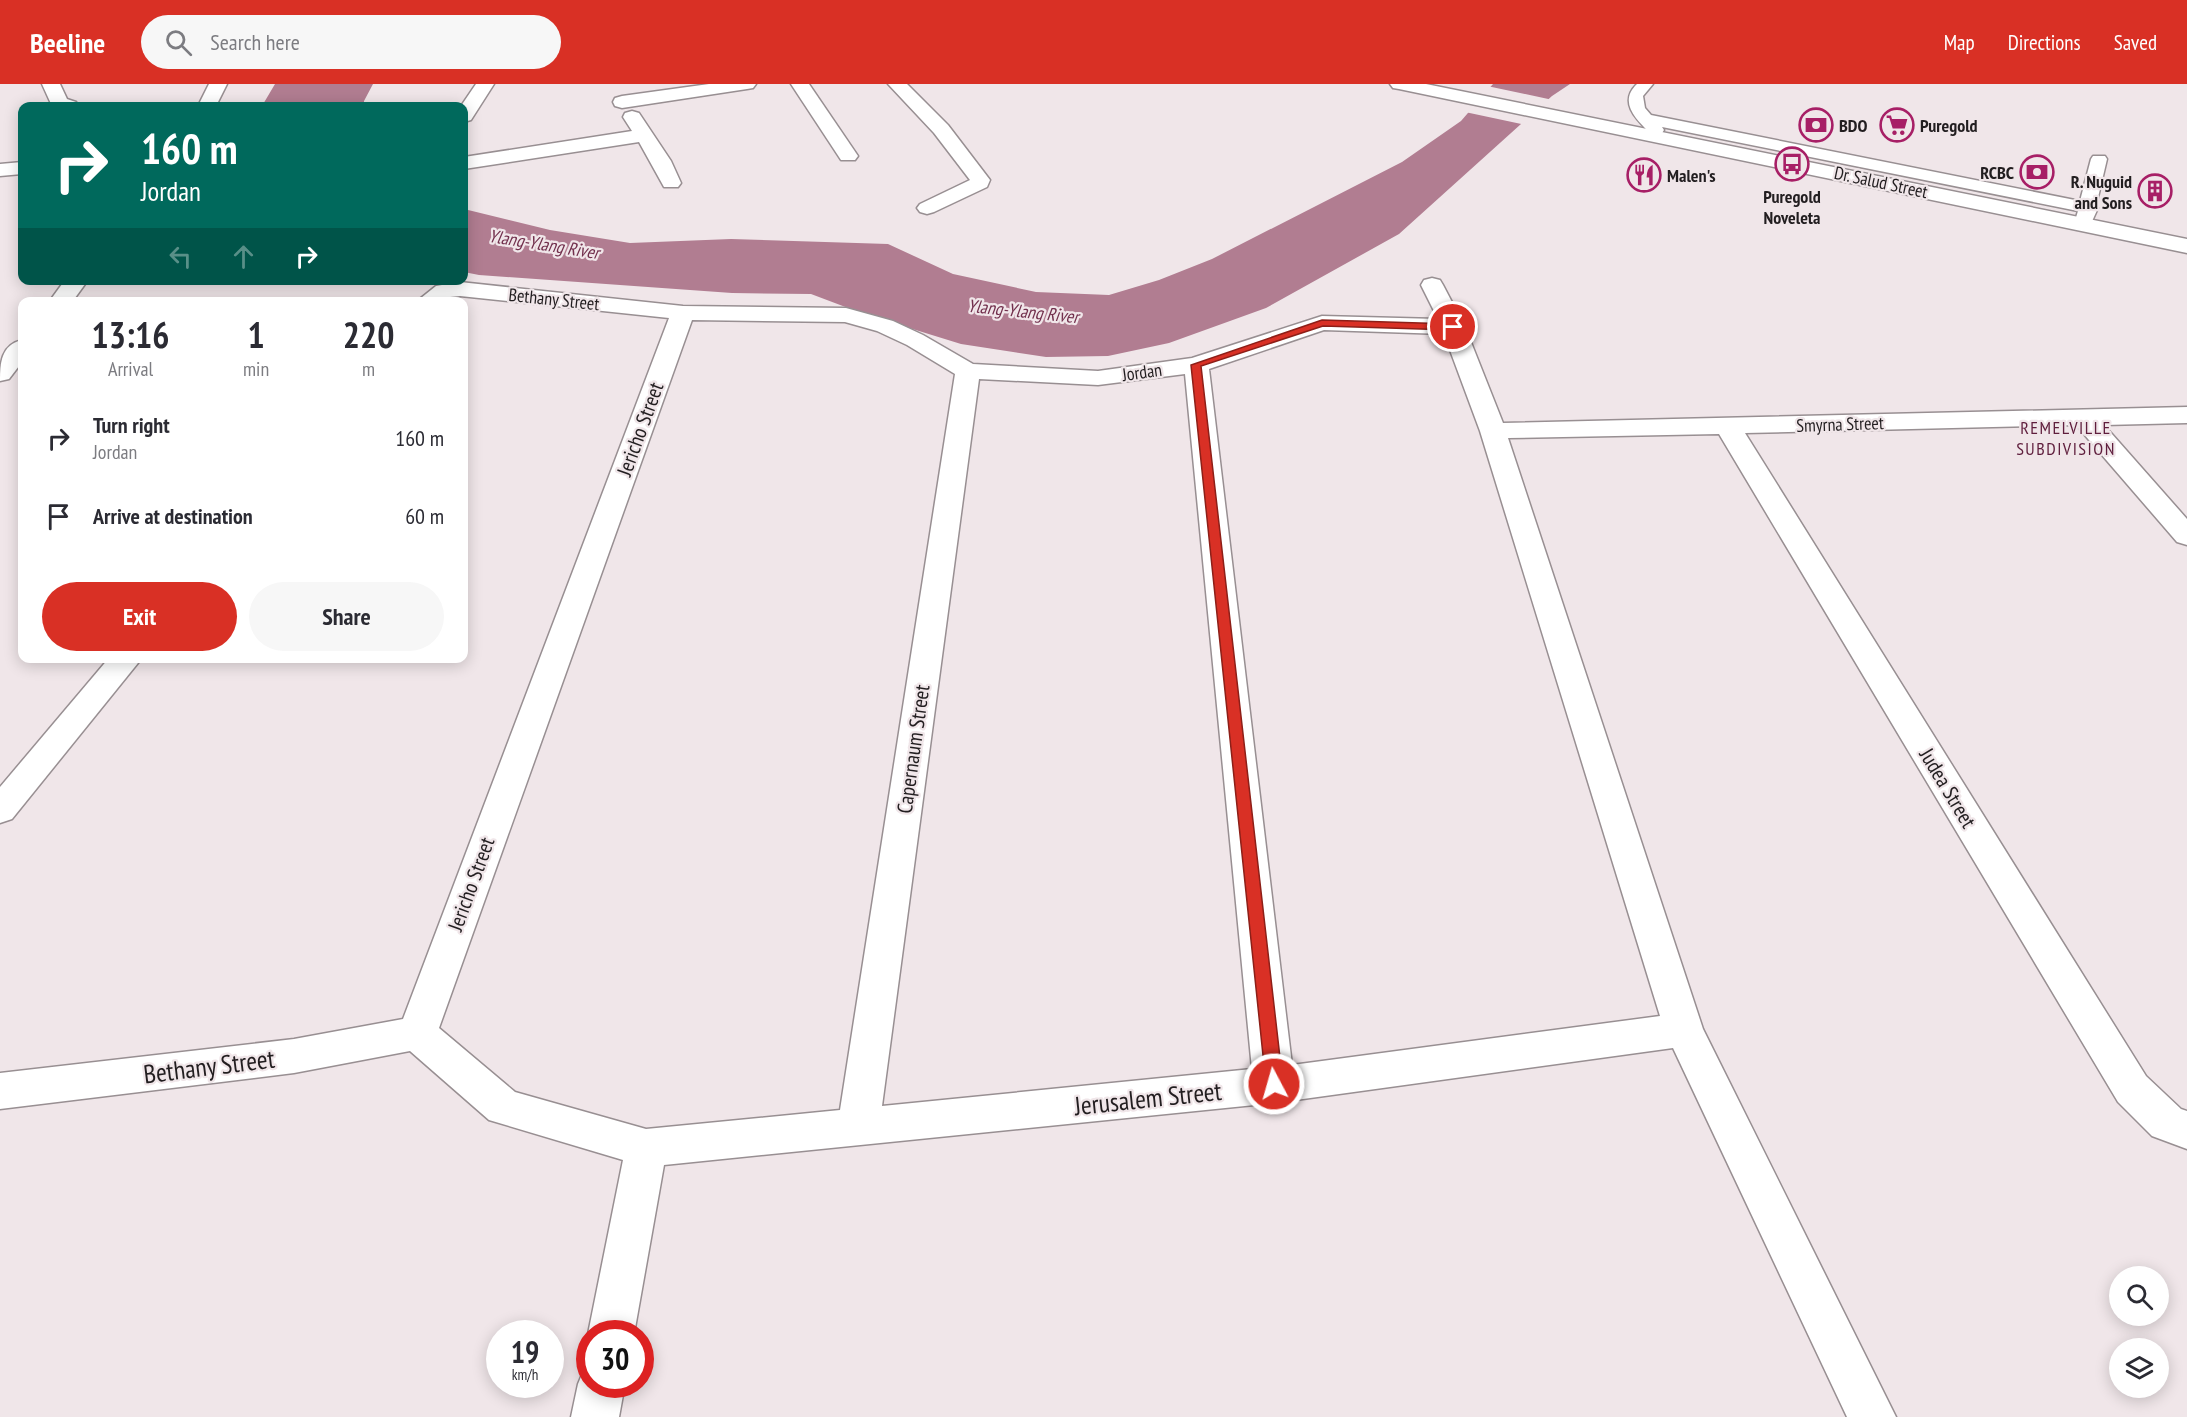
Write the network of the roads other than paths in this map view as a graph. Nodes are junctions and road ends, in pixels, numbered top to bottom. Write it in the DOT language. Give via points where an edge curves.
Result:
graph roads {
  1 [pos="51,84"];
  2 [pos="218,84"];
  3 [pos="484,84"];
  4 [pos="747,84"];
  5 [pos="800,84"];
  6 [pos="897,84"];
  7 [pos="1399,84"];
  8 [pos="1646,84"];
  9 [pos="618,93"];
  10 [pos="58,102"];
  11 [pos="209,102"];
  12 [pos="468,110"];
  13 [pos="1645,119"];
  14 [pos="644,135"];
  15 [pos="1663,138"];
  16 [pos="848,156"];
  17 [pos="2099,159"];
  18 [pos="468,161"];
  19 [pos="18,168"];
  20 [pos="0,170"];
  21 [pos="671,183"];
  22 [pos="927,208"];
  23 [pos="2086,216"];
  24 [pos="2187,246"];
  25 [pos="73,285"];
  26 [pos="1432,285"];
  27 [pos="64,297"];
  28 [pos="435,297"];
  29 [pos="683,313"];
  30 [pos="1453,327"];
  31 [pos="18,352"];
  32 [pos="1196,365"];
  33 [pos="968,371"];
  34 [pos="0,374"];
  35 [pos="2187,415"];
  36 [pos="2083,417"];
  37 [pos="1728,427"];
  38 [pos="1493,431"];
  39 [pos="2187,536"];
  40 [pos="123,663"];
  41 [pos="0,810"];
  42 [pos="1684,1030"];
  43 [pos="417,1033"];
  44 [pos="1274,1084"];
  45 [pos="0,1091"];
  46 [pos="858,1128"];
  47 [pos="2187,1130"];
  48 [pos="646,1148"];
  49 [pos="614,1320"];
  50 [pos="599,1398"];
  51 [pos="595,1417"];
  52 [pos="1872,1417"];
  1 -- 10 [label="street"];
  2 -- 11 [label="street"];
  3 -- 12 [label="street"];
  4 -- 9 [label="street"];
  5 -- 16 [label="street"];
  6 -- 22 [label="street" via="941,129 980,180"];
  7 -- 15 [label="street, Dr. Salud Street"];
  8 -- 13 [label="lane" via="1637,90 1634,99"];
  9 -- 14 [label="street"];
  13 -- 15 [label="lane"];
  13 -- 23 [label="lane"];
  14 -- 18 [label="street"];
  14 -- 21 [label="street"];
  15 -- 23 [label="street, Dr. Salud Street"];
  17 -- 23 [label="lane"];
  19 -- 20 [label="street"];
  23 -- 24 [label="street, Dr. Salud Street"];
  25 -- 27 [label="street"];
  26 -- 30 [label="street"];
  28 -- 29 [label="street, Bethany Street" via="460,289"];
  29 -- 33 [label="street, Bethany Street" via="846,315 885,326"];
  29 -- 43 [label="street, Jericho Street"];
  30 -- 32 [label="street, Jordan" via="1322,323"];
  30 -- 38 [label="street"];
  31 -- 34 [label="street"];
  32 -- 33 [label="street, Jordan" via="1098,378"];
  32 -- 44 [label="street"];
  33 -- 46 [label="street, Capernaum Street"];
  35 -- 36 [label="street, Smyrna Street"];
  36 -- 37 [label="street, Smyrna Street"];
  36 -- 39 [label="street"];
  37 -- 38 [label="street, Smyrna Street"];
  37 -- 47 [label="street, Judea Street" via="2132,1089 2167,1123"];
  38 -- 42 [label="street"];
  40 -- 41 [label="street"];
  42 -- 44 [label="street, Jerusalem Street"];
  42 -- 52 [label="street"];
  43 -- 45 [label="street, Bethany Street" via="294,1056"];
  43 -- 48 [label="street" via="503,1107"];
  44 -- 46 [label="street, Jerusalem Street"];
  46 -- 48 [label="street, Jerusalem Street"];
  48 -- 49 [label="street"];
  50 -- 51 [label="street"];
}
